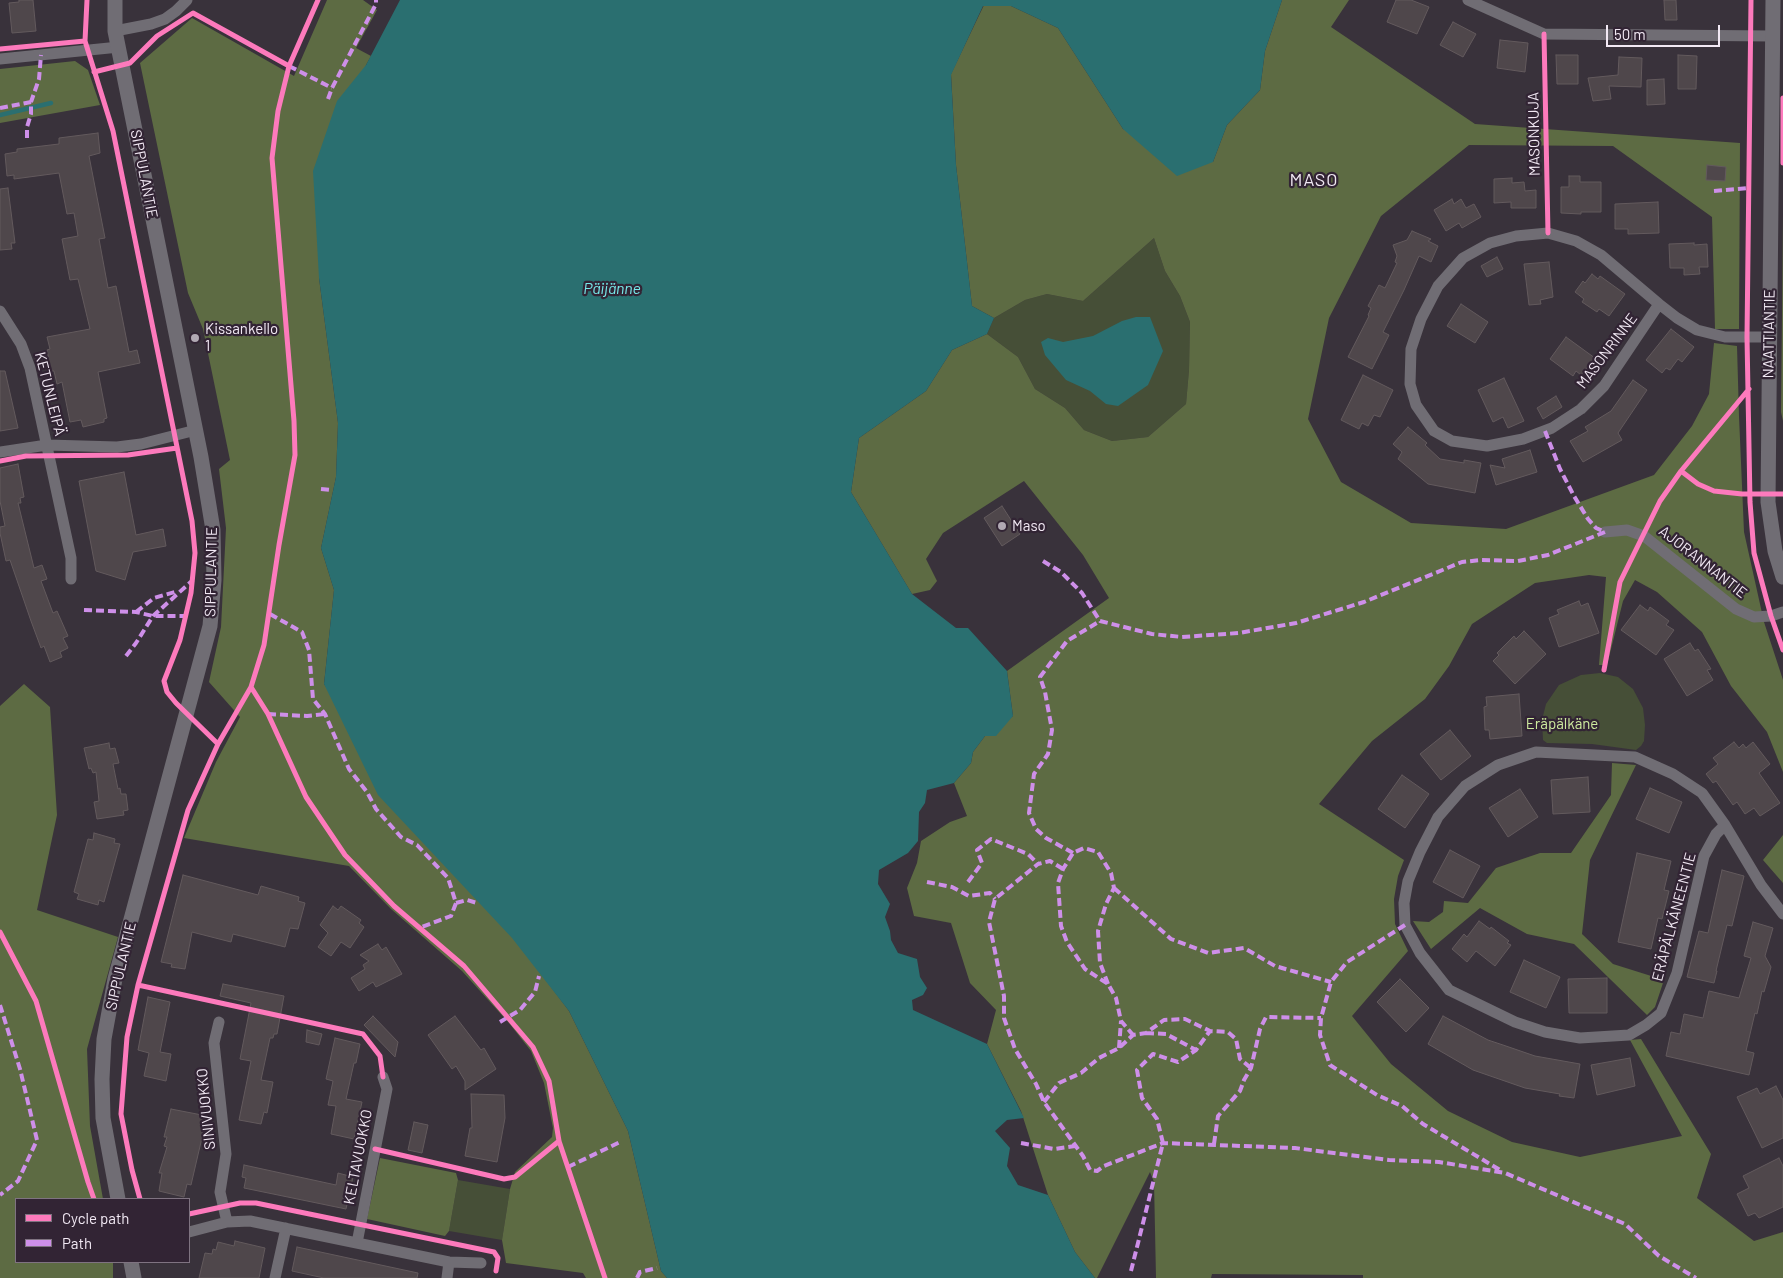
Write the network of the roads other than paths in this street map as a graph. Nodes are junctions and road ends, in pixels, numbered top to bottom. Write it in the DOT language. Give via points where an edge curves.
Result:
graph roads {
  1 [pos="115,0"];
  2 [pos="188,0"];
  3 [pos="1468,0"];
  4 [pos="1773,0"];
  5 [pos="115,31"];
  6 [pos="1772,36"];
  7 [pos="119,47"];
  8 [pos="0,59"];
  9 [pos="1777,190"];
  10 [pos="1659,304"];
  11 [pos="0,311"];
  12 [pos="1769,337"];
  13 [pos="196,430"];
  14 [pos="47,445"];
  15 [pos="0,452"];
  16 [pos="1605,532"];
  17 [pos="1783,576"];
  18 [pos="71,579"];
  19 [pos="1783,612"];
  20 [pos="1725,825"];
  21 [pos="1783,914"];
  22 [pos="219,1022"];
  23 [pos="383,1077"];
  24 [pos="118,1198"];
  25 [pos="227,1222"];
  26 [pos="286,1228"];
  27 [pos="190,1232"];
  28 [pos="356,1242"];
  29 [pos="449,1262"];
  30 [pos="131,1263"];
  31 [pos="481,1263"];
  32 [pos="134,1278"];
  33 [pos="275,1278"];
  34 [pos="447,1278"];
  1 -- 5 [label="street, SIPPULANTIE"];
  2 -- 5 [label="street" via="164,19"];
  3 -- 6 [label="street" via="1544,34"];
  4 -- 6 [label="street, NAATTIANTIE"];
  5 -- 7 [label="street, SIPPULANTIE"];
  6 -- 9 [label="street, NAATTIANTIE"];
  7 -- 8 [label="street"];
  7 -- 13 [label="street, SIPPULANTIE"];
  9 -- 12 [label="street, NAATTIANTIE"];
  10 -- 10 [label="street, MASONRINNE" via="1602,254 1576,242 1548,233 1490,243 1463,258 1438,286 1421,319 1411,349 1410,384 1416,405 1434,431 1452,441 1487,446 1523,439 1552,428 1581,409 1604,386"];
  10 -- 12 [label="street, MASONRINNE" via="1698,330 1726,337"];
  11 -- 14 [label="street, KETUNLEIPÄ" via="21,344 30,368"];
  12 -- 17 [label="street, NAATTIANTIE" via="1768,502 1775,550"];
  13 -- 14 [label="street" via="116,447"];
  13 -- 24 [label="street, SIPPULANTIE" via="213,530 214,580 210,626 115,980 104,1039 104,1118"];
  14 -- 15 [label="street"];
  14 -- 18 [label="street, KETUNLEIPÄ" via="71,558"];
  16 -- 19 [label="street, AJORANNANTIE" via="1627,530 1644,536 1736,609 1754,618"];
  20 -- 20 [label="street, ERÄPÄLKÄNEENTIE" via="1702,793 1641,759 1536,752 1498,765 1465,786 1438,817 1408,881 1405,925 1420,953 1449,990 1515,1022 1545,1032 1580,1038 1629,1035 1661,1013 1677,973 1704,856"];
  20 -- 21 [label="street, ERÄPÄLKÄNEENTIE" via="1761,885"];
  22 -- 25 [label="street, SINIVUOKKO" via="214,1043 226,1154 220,1192"];
  23 -- 28 [label="street, KELTAVUOKKO" via="387,1089"];
  25 -- 26 [label="street" via="250,1221"];
  25 -- 27 [label="street"];
  26 -- 28 [label="street"];
  26 -- 33 [label="street"];
  28 -- 29 [label="street"];
  29 -- 31 [label="street"];
  29 -- 34 [label="street"];
  30 -- 32 [label="street"];
}
